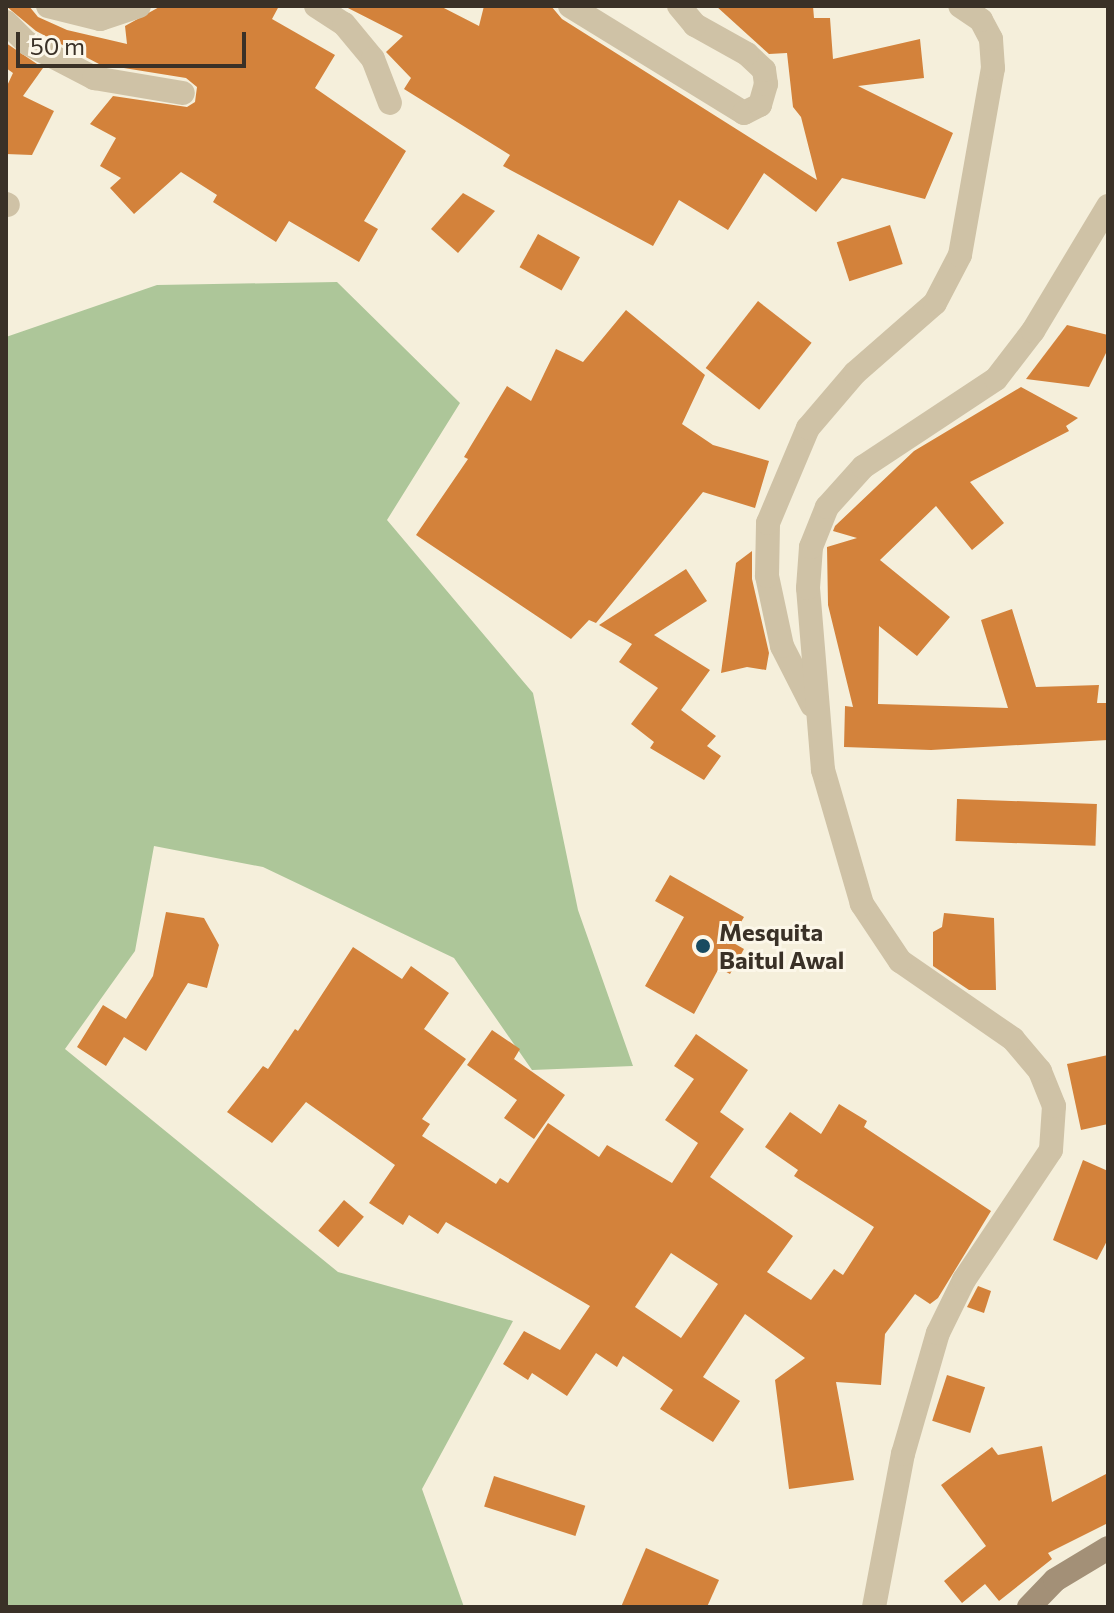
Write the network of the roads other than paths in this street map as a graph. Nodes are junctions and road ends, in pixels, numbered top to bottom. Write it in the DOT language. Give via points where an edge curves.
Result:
graph roads {
  1 [pos="48,6"];
  2 [pos="139,6"];
  3 [pos="316,6"];
  4 [pos="570,6"];
  5 [pos="679,6"];
  6 [pos="960,6"];
  7 [pos="6,22"];
  8 [pos="183,93"];
  9 [pos="390,103"];
  10 [pos="1108,206"];
  11 [pos="817,714"];
  12 [pos="1108,1548"];
  13 [pos="874,1607"];
  14 [pos="1029,1607"];
  1 -- 2 [label="street" via="100,19"];
  3 -- 9 [label="street" via="344,24 373,59"];
  4 -- 5 [label="street" via="744,113 760,105 764,70 747,54 695,25"];
  6 -- 11 [label="street" via="981,20 991,39 993,68 960,255 935,303 855,373 808,428 768,523 767,576 782,646"];
  7 -- 8 [label="street" via="27,43 94,78"];
  10 -- 11 [label="street" via="1033,331 996,379 863,467 827,507 811,547 808,588"];
  11 -- 13 [label="street" via="823,770 862,904 900,961 1013,1039 1040,1071 1054,1106 1051,1150 964,1280 938,1333 903,1454"];
  12 -- 14 [label="street" via="1055,1580"];
}
